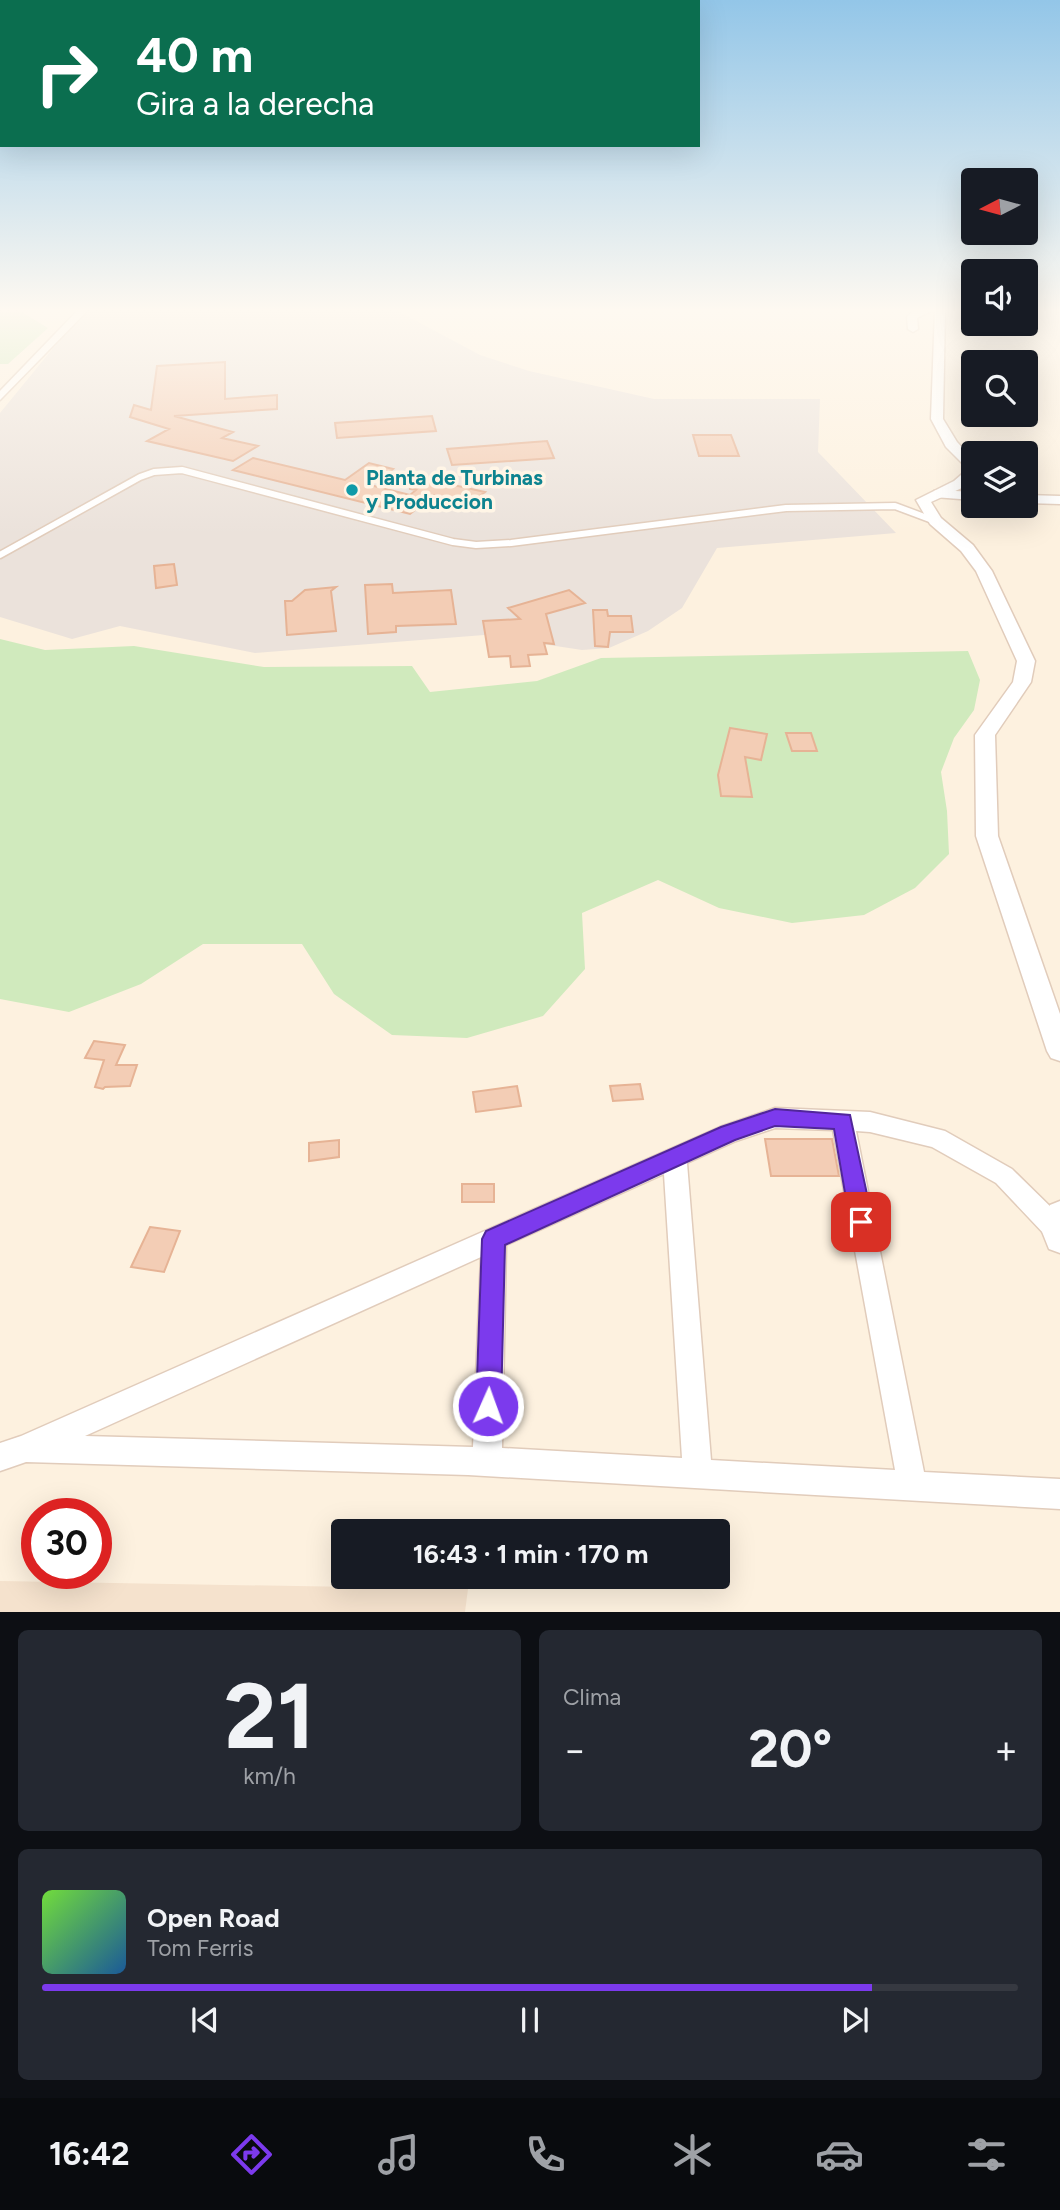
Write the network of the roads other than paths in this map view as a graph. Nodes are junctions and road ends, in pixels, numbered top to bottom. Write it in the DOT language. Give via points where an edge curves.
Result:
graph roads {
  1 [pos="938,384"];
  2 [pos="961,454"];
  3 [pos="961,480"];
  4 [pos="938,494"];
  5 [pos="961,495"];
  6 [pos="1038,499"];
  7 [pos="1060,500"];
  8 [pos="934,521"];
  9 [pos="0,555"];
  10 [pos="1060,1051"];
  11 [pos="842,1121"];
  12 [pos="675,1158"];
  13 [pos="1059,1228"];
  14 [pos="494,1239"];
  15 [pos="12,1453"];
  16 [pos="487,1462"];
  17 [pos="698,1474"];
  18 [pos="912,1486"];
  19 [pos="1060,1494"];
  1 -- 2 [label="street" via="937,419"];
  3 -- 4 [label="street"];
  4 -- 5 [label="street"];
  4 -- 8 [label="street" via="923,500"];
  6 -- 7 [label="street"];
  8 -- 9 [label="lane" via="895,506 786,508 477,545 182,470 139,477"];
  8 -- 10 [label="street" via="967,548 984,571 1026,661 1022,682 985,735 987,836"];
  11 -- 12 [label="street" via="775,1118"];
  11 -- 13 [label="street" via="870,1122 937,1138 1004,1176"];
  11 -- 18 [label="street"];
  12 -- 14 [label="street"];
  12 -- 17 [label="street"];
  14 -- 15 [label="street"];
  14 -- 16 [label="street"];
  15 -- 16 [label="street"];
  16 -- 17 [label="street"];
  17 -- 18 [label="street"];
  18 -- 19 [label="street"];
}
